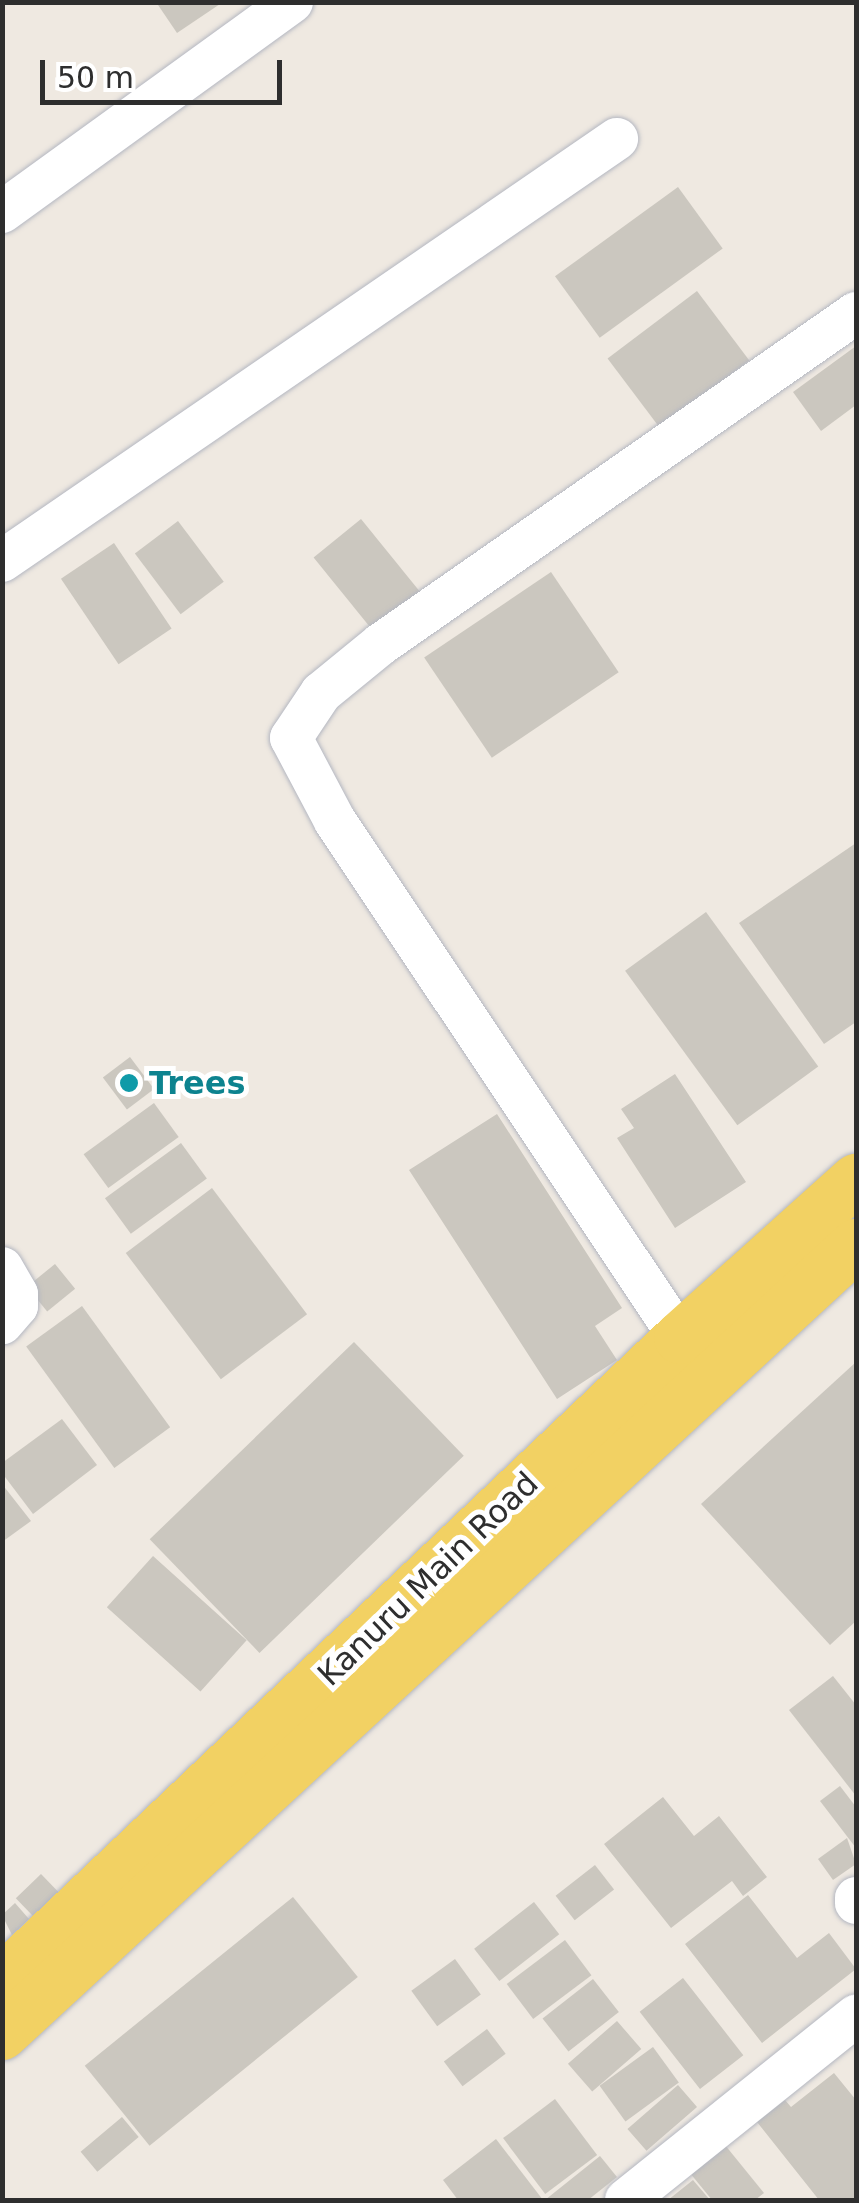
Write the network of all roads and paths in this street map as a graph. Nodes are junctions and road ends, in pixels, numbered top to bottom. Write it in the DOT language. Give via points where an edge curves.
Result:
graph roads {
  1 [pos="292,2"];
  2 [pos="617,138"];
  3 [pos="2,212"];
  4 [pos="856,313"];
  5 [pos="2,562"];
  6 [pos="856,1180"];
  7 [pos="856,1245"];
  8 [pos="2,1268"];
  9 [pos="2,1324"];
  10 [pos="680,1338"];
  11 [pos="2,1981"];
  12 [pos="856,2016"];
  13 [pos="2,2034"];
  14 [pos="626,2200"];
  1 -- 3 [label="street"];
  2 -- 5 [label="street"];
  4 -- 10 [label="street" via="382,644 321,693 291,738 335,821"];
  6 -- 10 [label="main road, Kanuru Main Road"];
  7 -- 13 [label="main road, Kanuru Main Road"];
  8 -- 9 [label="street" via="17,1306"];
  10 -- 11 [label="main road, Kanuru Main Road"];
  12 -- 14 [label="street"];
}
